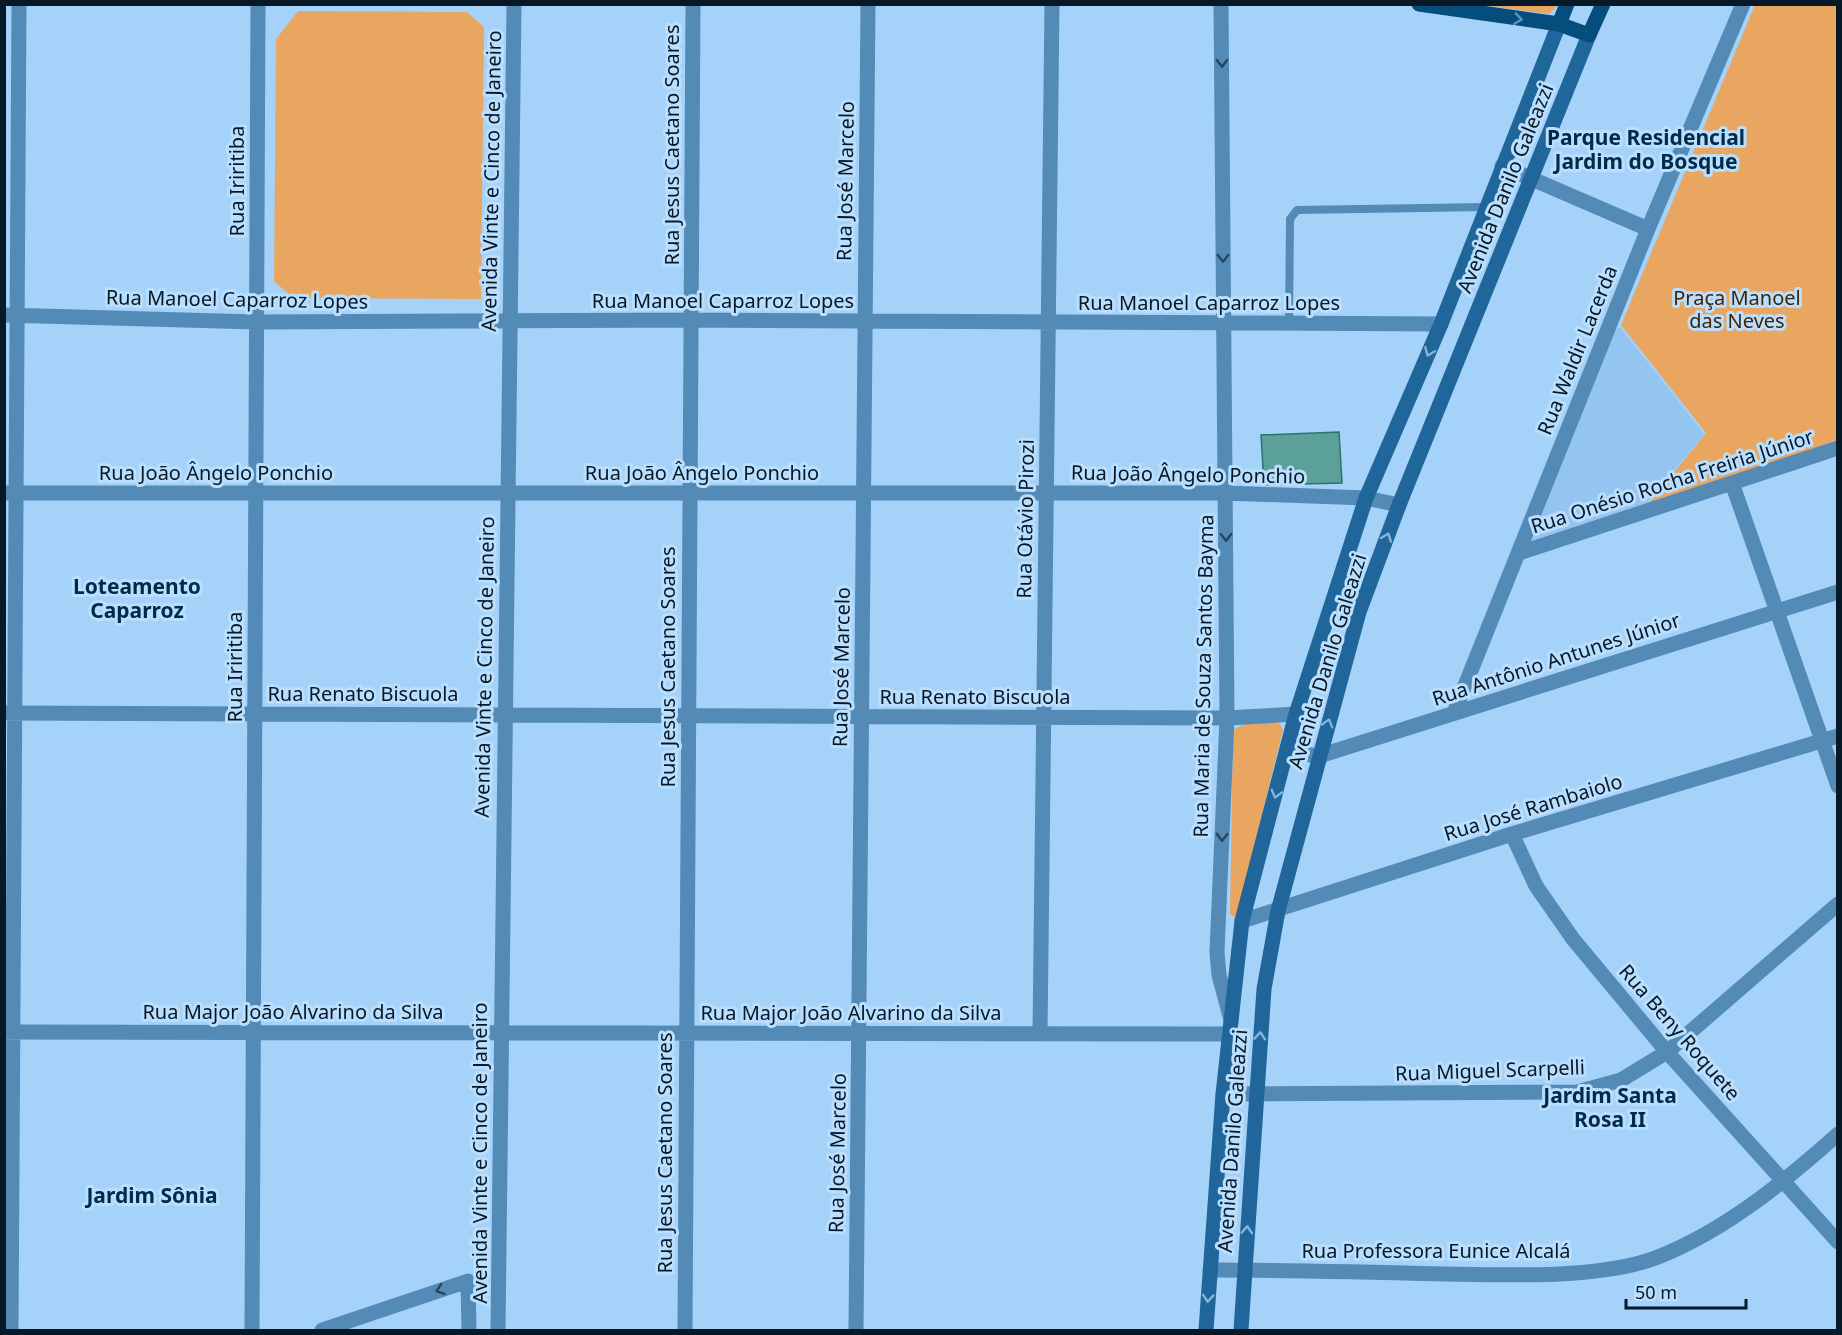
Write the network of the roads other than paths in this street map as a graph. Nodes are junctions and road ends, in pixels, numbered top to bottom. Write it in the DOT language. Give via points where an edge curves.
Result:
graph roads {
  1 [pos="19,4"];
  2 [pos="258,4"];
  3 [pos="513,4"];
  4 [pos="693,4"];
  5 [pos="868,4"];
  6 [pos="1052,4"];
  7 [pos="1221,4"];
  8 [pos="1419,4"];
  9 [pos="1567,4"];
  10 [pos="1603,4"];
  11 [pos="1743,4"];
  12 [pos="1558,24"];
  13 [pos="1589,35"];
  14 [pos="1502,166"];
  15 [pos="1532,179"];
  16 [pos="1486,207"];
  17 [pos="1648,229"];
  18 [pos="11,315"];
  19 [pos="690,320"];
  20 [pos="865,321"];
  21 [pos="257,322"];
  22 [pos="1048,322"];
  23 [pos="511,323"];
  24 [pos="1224,323"];
  25 [pos="1289,324"];
  26 [pos="1441,324"];
  27 [pos="1838,448"];
  28 [pos="1732,483"];
  29 [pos="10,493"];
  30 [pos="256,493"];
  31 [pos="506,493"];
  32 [pos="689,493"];
  33 [pos="863,493"];
  34 [pos="1046,494"];
  35 [pos="1225,494"];
  36 [pos="1366,498"];
  37 [pos="1399,505"];
  38 [pos="1519,554"];
  39 [pos="1838,592"];
  40 [pos="1776,611"];
  41 [pos="10,713"];
  42 [pos="1454,713"];
  43 [pos="255,714"];
  44 [pos="1296,714"];
  45 [pos="504,715"];
  46 [pos="687,716"];
  47 [pos="861,716"];
  48 [pos="1044,717"];
  49 [pos="1227,718"];
  50 [pos="1838,735"];
  51 [pos="1820,741"];
  52 [pos="1287,752"];
  53 [pos="1319,756"];
  54 [pos="1838,786"];
  55 [pos="1512,834"];
  56 [pos="1838,904"];
  57 [pos="1278,911"];
  58 [pos="1242,921"];
  59 [pos="1231,1028"];
  60 [pos="9,1032"];
  61 [pos="253,1032"];
  62 [pos="501,1033"];
  63 [pos="685,1033"];
  64 [pos="859,1033"];
  65 [pos="1040,1034"];
  66 [pos="1667,1052"];
  67 [pos="1222,1094"];
  68 [pos="1256,1095"];
  69 [pos="1838,1134"];
  70 [pos="1785,1181"];
  71 [pos="1838,1242"];
  72 [pos="1210,1270"];
  73 [pos="1245,1270"];
  74 [pos="11,1330"];
  75 [pos="252,1330"];
  76 [pos="322,1330"];
  77 [pos="469,1330"];
  78 [pos="498,1330"];
  79 [pos="684,1330"];
  80 [pos="856,1330"];
  81 [pos="1206,1330"];
  82 [pos="1241,1330"];
  1 -- 18 [label="street"];
  2 -- 21 [label="street, Rua Iriritiba"];
  3 -- 23 [label="street, Avenida Vinte e Cinco de Janeiro"];
  4 -- 19 [label="street, Rua Jesus Caetano Soares"];
  5 -- 20 [label="street, Rua José Marcelo"];
  6 -- 22 [label="street, Rua Otávio Pirozi"];
  7 -- 24 [label="street, Rua Maria de Souza Santos Bayma, one-way"];
  8 -- 12 [label="main road, one-way"];
  9 -- 12 [label="main road, Avenida Danilo Galeazzi"];
  10 -- 13 [label="main road, Avenida Danilo Galeazzi"];
  11 -- 17 [label="street, Rua Waldir Lacerda"];
  12 -- 13 [label="main road"];
  12 -- 14 [label="main road, Avenida Danilo Galeazzi"];
  13 -- 15 [label="main road, Avenida Danilo Galeazzi"];
  14 -- 15 [label="street"];
  14 -- 16 [label="main road, Avenida Danilo Galeazzi"];
  15 -- 17 [label="street"];
  15 -- 37 [label="main road, Avenida Danilo Galeazzi"];
  16 -- 25 [label="lane" via="1297,210 1290,219"];
  16 -- 26 [label="main road, Avenida Danilo Galeazzi"];
  17 -- 38 [label="street, Rua Waldir Lacerda"];
  18 -- 21 [label="street, Rua Manoel Caparroz Lopes"];
  18 -- 29 [label="street"];
  19 -- 20 [label="street, Rua Manoel Caparroz Lopes"];
  19 -- 23 [label="street, Rua Manoel Caparroz Lopes"];
  19 -- 32 [label="street, Rua Jesus Caetano Soares"];
  20 -- 22 [label="street, Rua Manoel Caparroz Lopes"];
  20 -- 33 [label="street, Rua José Marcelo"];
  21 -- 23 [label="street, Rua Manoel Caparroz Lopes"];
  21 -- 30 [label="street, Rua Iriritiba"];
  22 -- 24 [label="street, Rua Manoel Caparroz Lopes"];
  22 -- 34 [label="street, Rua Otávio Pirozi"];
  23 -- 31 [label="street, Avenida Vinte e Cinco de Janeiro"];
  24 -- 25 [label="street, Rua Manoel Caparroz Lopes"];
  24 -- 35 [label="street, Rua Maria de Souza Santos Bayma"];
  25 -- 26 [label="street, Rua Manoel Caparroz Lopes"];
  26 -- 36 [label="main road, Avenida Danilo Galeazzi, one-way"];
  27 -- 28 [label="street, Rua Onésio Rocha Freiria Júnior"];
  28 -- 38 [label="street, Rua Onésio Rocha Freiria Júnior"];
  28 -- 40 [label="street"];
  29 -- 30 [label="street, Rua João Ângelo Ponchio"];
  29 -- 41 [label="street"];
  30 -- 31 [label="street, Rua João Ângelo Ponchio"];
  30 -- 43 [label="street, Rua Iriritiba"];
  31 -- 32 [label="street, Rua João Ângelo Ponchio"];
  31 -- 45 [label="street, Avenida Vinte e Cinco de Janeiro"];
  32 -- 33 [label="street, Rua João Ângelo Ponchio"];
  32 -- 46 [label="street, Rua Jesus Caetano Soares"];
  33 -- 34 [label="street, Rua João Ângelo Ponchio"];
  33 -- 47 [label="street, Rua José Marcelo"];
  34 -- 35 [label="street, Rua João Ângelo Ponchio"];
  34 -- 48 [label="street, Rua Otávio Pirozi"];
  35 -- 36 [label="street, Rua João Ângelo Ponchio"];
  35 -- 49 [label="street, Rua Maria de Souza Santos Bayma, one-way"];
  36 -- 37 [label="street, Rua João Ângelo Ponchio"];
  36 -- 44 [label="main road, Avenida Danilo Galeazzi"];
  53 -- 37 [label="main road, Avenida Danilo Galeazzi, one-way" via="1359,612"];
  38 -- 42 [label="street, Rua Waldir Lacerda"];
  39 -- 40 [label="street, Rua Antônio Antunes Júnior"];
  40 -- 42 [label="street, Rua Antônio Antunes Júnior"];
  40 -- 51 [label="street"];
  41 -- 43 [label="street, Rua Renato Biscuola"];
  41 -- 60 [label="street"];
  42 -- 53 [label="street, Rua Antônio Antunes Júnior"];
  43 -- 45 [label="street, Rua Renato Biscuola"];
  43 -- 61 [label="street, Rua Iriritiba"];
  44 -- 49 [label="street, Rua Renato Biscuola"];
  44 -- 52 [label="main road, Avenida Danilo Galeazzi"];
  45 -- 46 [label="street, Rua Renato Biscuola"];
  45 -- 62 [label="street, Avenida Vinte e Cinco de Janeiro"];
  46 -- 47 [label="street, Rua Renato Biscuola"];
  46 -- 63 [label="street, Rua Jesus Caetano Soares"];
  47 -- 48 [label="street, Rua Renato Biscuola"];
  47 -- 64 [label="street, Rua José Marcelo"];
  48 -- 49 [label="street, Rua Renato Biscuola"];
  48 -- 65 [label="street, Rua Otávio Pirozi"];
  49 -- 59 [label="street, Rua Maria de Souza Santos Bayma, one-way" via="1217,952"];
  50 -- 51 [label="street, Rua José Rambaiolo"];
  51 -- 54 [label="street"];
  51 -- 55 [label="street, Rua José Rambaiolo"];
  52 -- 53 [label="street, Rua Antônio Antunes Júnior"];
  52 -- 58 [label="main road, Avenida Danilo Galeazzi, one-way"];
  53 -- 57 [label="main road, Avenida Danilo Galeazzi"];
  55 -- 57 [label="street, Rua José Rambaiolo"];
  55 -- 66 [label="street, Rua Beny Roquete" via="1536,886 1573,939"];
  56 -- 66 [label="street, Rua Miguel Scarpelli"];
  57 -- 58 [label="street, Rua José Rambaiolo"];
  68 -- 57 [label="main road, Avenida Danilo Galeazzi, one-way" via="1264,989"];
  58 -- 59 [label="main road, Avenida Danilo Galeazzi"];
  59 -- 65 [label="street, Rua Major João Alvarino da Silva"];
  59 -- 67 [label="main road, Avenida Danilo Galeazzi"];
  60 -- 61 [label="street, Rua Major João Alvarino da Silva"];
  60 -- 74 [label="street"];
  61 -- 62 [label="street, Rua Major João Alvarino da Silva"];
  61 -- 75 [label="street, Rua Iriritiba"];
  62 -- 63 [label="street, Rua Major João Alvarino da Silva"];
  62 -- 78 [label="street, Avenida Vinte e Cinco de Janeiro"];
  63 -- 64 [label="street, Rua Major João Alvarino da Silva"];
  63 -- 79 [label="street, Rua Jesus Caetano Soares"];
  64 -- 65 [label="street, Rua Major João Alvarino da Silva"];
  64 -- 80 [label="street, Rua José Marcelo"];
  66 -- 68 [label="street, Rua Miguel Scarpelli" via="1621,1080 1577,1092"];
  66 -- 70 [label="street, Rua Beny Roquete"];
  67 -- 68 [label="street, Rua Miguel Scarpelli"];
  67 -- 72 [label="main road, Avenida Danilo Galeazzi"];
  73 -- 68 [label="main road, Avenida Danilo Galeazzi, one-way"];
  69 -- 70 [label="street, Rua Professora Eunice Alcalá"];
  70 -- 71 [label="street, Rua Beny Roquete"];
  70 -- 73 [label="street, Rua Professora Eunice Alcalá" via="1703,1235 1657,1258 1618,1268 1520,1275"];
  72 -- 73 [label="street, Rua Professora Eunice Alcalá"];
  72 -- 81 [label="main road, Avenida Danilo Galeazzi, one-way"];
  73 -- 82 [label="main road, Avenida Danilo Galeazzi"];
  77 -- 76 [label="street, one-way" via="468,1281"];
}
